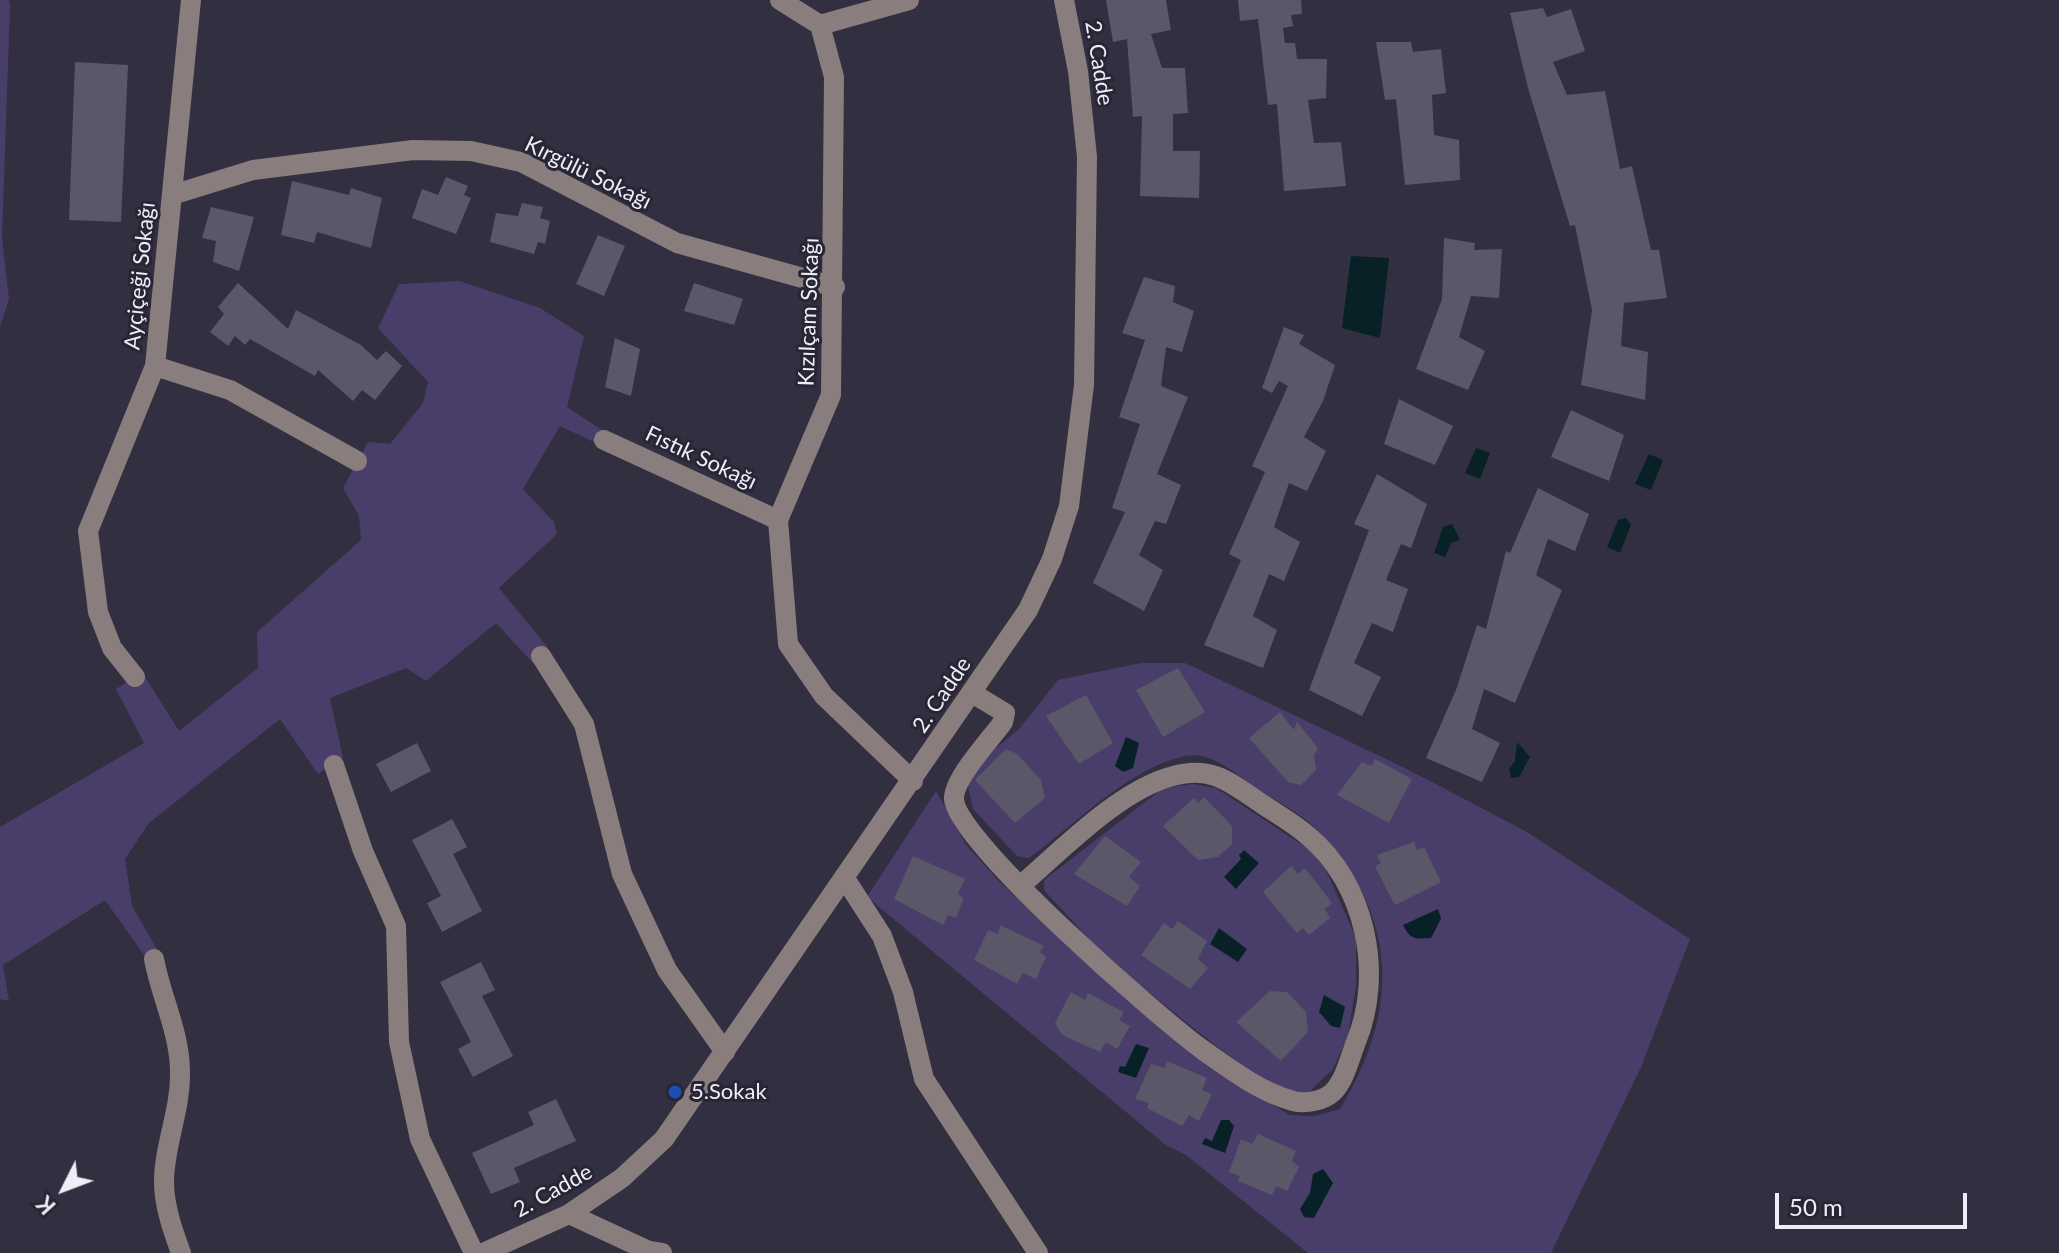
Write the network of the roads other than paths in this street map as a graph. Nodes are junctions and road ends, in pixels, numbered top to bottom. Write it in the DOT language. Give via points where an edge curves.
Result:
graph roads {
  1 [pos="191,0"];
  2 [pos="780,0"];
  3 [pos="909,0"];
  4 [pos="1064,0"];
  5 [pos="820,25"];
  6 [pos="172,195"];
  7 [pos="835,287"];
  8 [pos="155,366"];
  9 [pos="604,440"];
  10 [pos="357,461"];
  11 [pos="778,520"];
  12 [pos="541,656"];
  13 [pos="135,677"];
  14 [pos="972,693"];
  15 [pos="334,765"];
  16 [pos="913,781"];
  17 [pos="844,877"];
  18 [pos="1020,886"];
  19 [pos="154,959"];
  20 [pos="725,1052"];
  21 [pos="569,1214"];
  22 [pos="181,1253"];
  23 [pos="474,1253"];
  24 [pos="483,1253"];
  25 [pos="662,1253"];
  26 [pos="1038,1253"];
  1 -- 6 [label="street, Ayçiçeği Sokağı"];
  2 -- 5 [label="street"];
  3 -- 5 [label="street"];
  4 -- 14 [label="street, 2. Cadde" via="1086,142 1088,239 1084,385 1069,506 1028,610"];
  5 -- 7 [label="street, Kızılçam Sokağı" via="834,77"];
  6 -- 7 [label="street, Kırgülü Sokağı" via="253,170 413,150 471,151 521,162 677,243"];
  6 -- 8 [label="street, Ayçiçeği Sokağı"];
  7 -- 11 [label="street, Kızılçam Sokağı" via="831,395"];
  8 -- 10 [label="street" via="230,390"];
  8 -- 13 [label="street, Ayçiçeği Sokağı" via="88,531 98,612 112,648"];
  9 -- 11 [label="street, Fıstık Sokağı"];
  11 -- 16 [label="street, Kızılçam Sokağı" via="788,644 824,696"];
  12 -- 20 [label="street" via="584,724 622,874 667,970"];
  14 -- 16 [label="street, 2. Cadde"];
  14 -- 18 [label="street" via="1005,713 954,797 959,815"];
  15 -- 23 [label="street" via="396,926 399,1042 420,1139"];
  16 -- 17 [label="street, 2. Cadde"];
  17 -- 20 [label="street, 2. Cadde"];
  17 -- 26 [label="street" via="882,936 903,992 924,1079"];
  18 -- 18 [label="street" via="1189,1038 1248,1080 1296,1102 1322,1100 1334,1092 1366,1018 1367,936 1355,901 1309,836 1216,773 1175,775 1141,788"];
  19 -- 22 [label="street" via="180,1071 164,1183"];
  20 -- 21 [label="street, 2. Cadde" via="664,1139 622,1178"];
  21 -- 24 [label="street, 2. Cadde"];
  21 -- 25 [label="street"];
}
